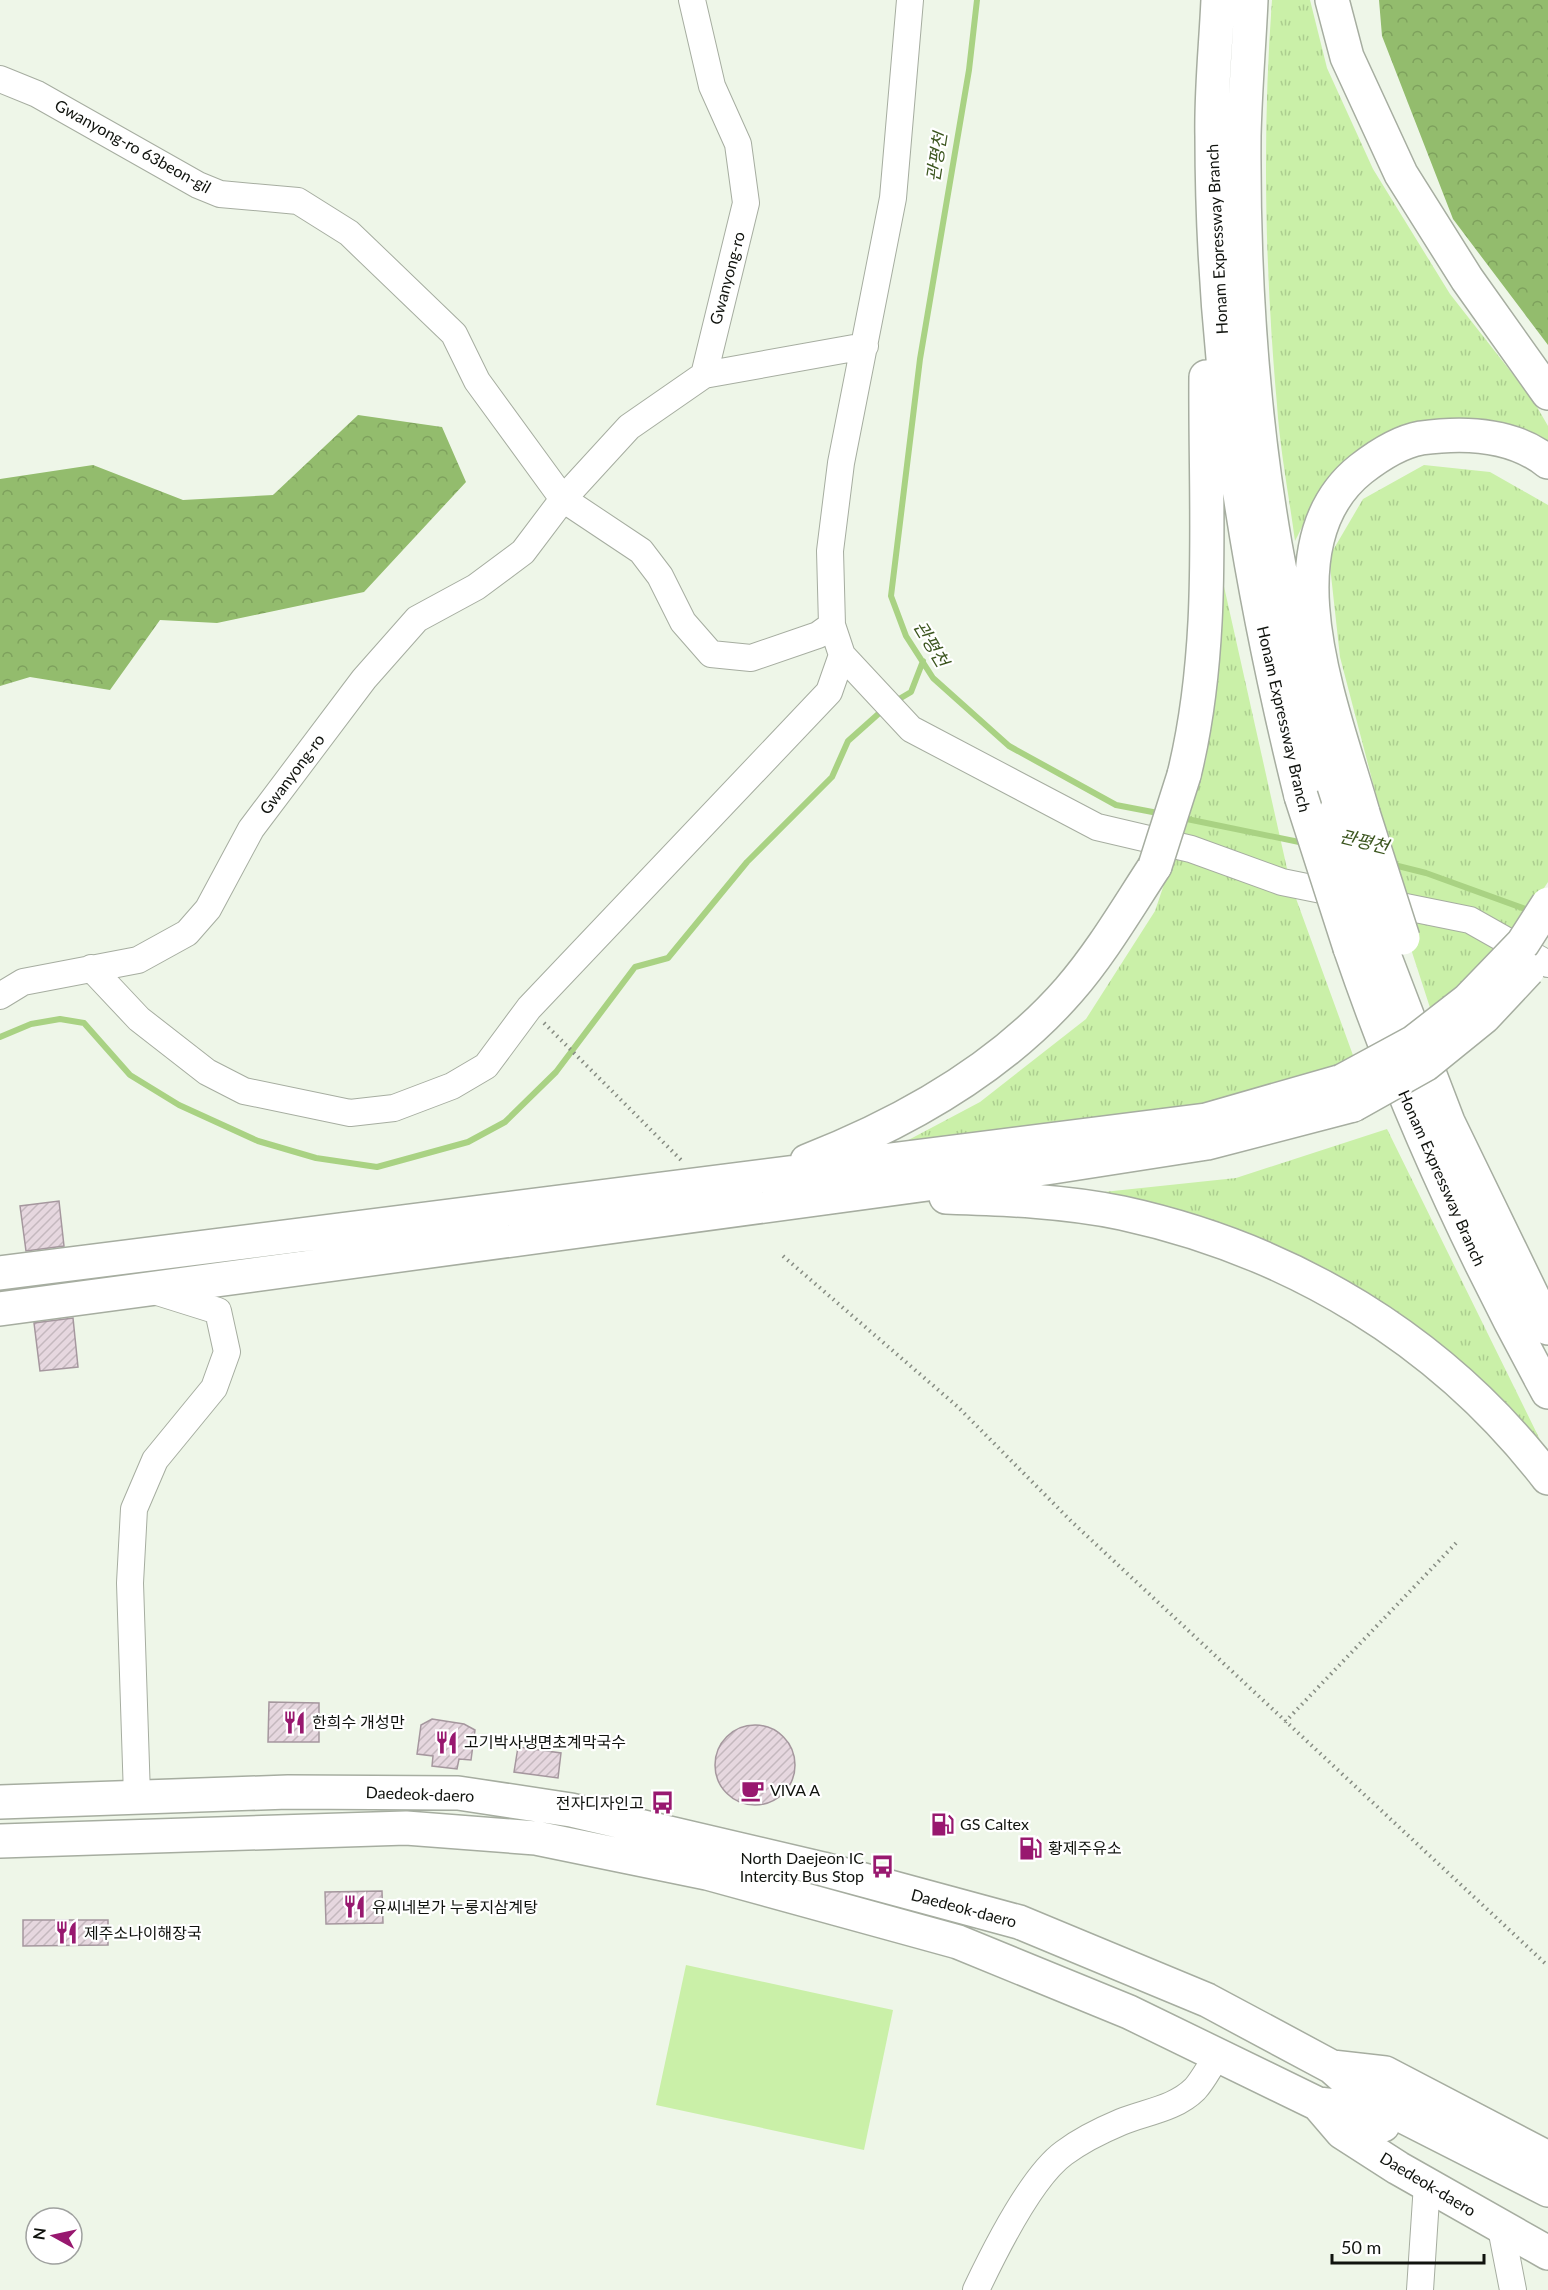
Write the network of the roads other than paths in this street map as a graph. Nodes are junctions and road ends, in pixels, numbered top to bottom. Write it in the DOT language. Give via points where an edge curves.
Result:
graph roads {
  1 [pos="692,0"];
  2 [pos="910,0"];
  3 [pos="1218,0"];
  4 [pos="1251,0"];
  5 [pos="1332,0"];
  6 [pos="0,79"];
  7 [pos="1212,135"];
  8 [pos="865,346"];
  9 [pos="704,375"];
  10 [pos="1548,393"];
  11 [pos="1548,462"];
  12 [pos="563,499"];
  13 [pos="832,625"];
  14 [pos="848,662"];
  15 [pos="1350,811"];
  16 [pos="1548,904"];
  17 [pos="1378,942"];
  18 [pos="1548,946"];
  19 [pos="1548,964"];
  20 [pos="92,968"];
  21 [pos="0,996"];
  22 [pos="1348,1093"];
  23 [pos="736,1182"];
  24 [pos="830,1197"];
  25 [pos="0,1273"];
  26 [pos="147,1290"];
  27 [pos="0,1309"];
  28 [pos="1548,1328"];
  29 [pos="1548,1392"];
  30 [pos="1548,1478"];
  31 [pos="137,1796"];
  32 [pos="0,1802"];
  33 [pos="0,1841"];
  34 [pos="1218,2055"];
  35 [pos="1332,2067"];
  36 [pos="1318,2104"];
  37 [pos="1548,2158"];
  38 [pos="1426,2184"];
  39 [pos="1548,2190"];
  40 [pos="1548,2215"];
  41 [pos="1501,2228"];
  42 [pos="1548,2253"];
  43 [pos="976,2290"];
  44 [pos="1419,2290"];
  45 [pos="1513,2290"];
  1 -- 9 [label="street, Gwanyong-ro" via="712,86 738,144 746,203"];
  2 -- 8 [label="street" via="892,198"];
  3 -- 7 [label="main road, Honam Expressway Branch"];
  4 -- 15 [label="main road, Honam Expressway Branch" via="1244,136 1256,394 1275,542 1305,689"];
  5 -- 10 [label="main road" via="1347,57 1401,174 1467,279"];
  6 -- 12 [label="street, Gwanyong-ro 63beon-gil" via="37,94 198,185 220,194 298,201 349,233 454,334 477,381"];
  7 -- 17 [label="main road, Honam Expressway Branch, bridge" via="1216,269 1227,402 1244,534 1274,688 1300,796"];
  7 -- 23 [label="main road, bridge" via="1205,644 1197,724 1155,866 1069,990 1000,1055 917,1110 875,1132 793,1167"];
  8 -- 9 [label="street"];
  8 -- 13 [label="street" via="841,463 832,540"];
  9 -- 12 [label="street, Gwanyong-ro" via="629,427"];
  11 -- 15 [label="main road" via="1517,444 1485,437 1418,439 1393,447 1352,476 1326,514 1317,540 1310,597"];
  12 -- 13 [label="street" via="641,551 660,576 683,622 711,654 751,658 818,635"];
  12 -- 20 [label="street, Gwanyong-ro" via="523,552 476,587 417,619 364,679 251,829 208,909 187,933 138,960"];
  13 -- 14 [label="street"];
  14 -- 19 [label="street" via="911,729 1097,827 1191,849 1282,882 1470,920"];
  14 -- 20 [label="street" via="828,692 529,1008 486,1066 452,1086 394,1108 350,1113 244,1091 207,1072 139,1019"];
  15 -- 17 [label="main road, bridge"];
  16 -- 22 [label="main road, bridge" via="1523,943 1468,1000"];
  17 -- 28 [label="main road, Honam Expressway Branch" via="1416,984 1471,1137 1474,1179"];
  17 -- 29 [label="main road, Honam Expressway Branch" via="1417,1130 1469,1242"];
  18 -- 22 [label="main road, bridge" via="1484,1017 1426,1064"];
  20 -- 21 [label="street, Gwanyong-ro" via="23,981"];
  22 -- 23 [label="main road" via="1206,1120"];
  22 -- 24 [label="main road" via="1207,1143"];
  23 -- 25 [label="main road"];
  24 -- 26 [label="main road"];
  24 -- 30 [label="main road" via="910,1195 1065,1203 1174,1226 1244,1250 1317,1281 1384,1322 1483,1404"];
  26 -- 27 [label="main road"];
  26 -- 31 [label="street" via="218,1311 227,1352 214,1388 156,1460 134,1509 130,1583"];
  31 -- 32 [label="main road, Daedeok-daero"];
  31 -- 35 [label="main road, Daedeok-daero" via="458,1793 571,1810 663,1830 1019,1922 1207,2000"];
  33 -- 34 [label="main road, Daedeok-daero" via="406,1828 536,1838 707,1873 958,1942 1129,2012"];
  34 -- 36 [label="main road, Daedeok-daero"];
  34 -- 43 [label="street" via="1194,2089 1177,2103 1121,2122 1064,2152 1023,2204"];
  35 -- 37 [label="main road, Daedeok-daero" via="1385,2073"];
  35 -- 39 [label="main road, Daedeok-daero" via="1367,2098"];
  36 -- 38 [label="main road, Daedeok-daero" via="1341,2132"];
  36 -- 40 [label="main road, Daedeok-daero" via="1353,2108"];
  38 -- 41 [label="main road, Daedeok-daero"];
  38 -- 44 [label="street"];
  41 -- 42 [label="main road, Daedeok-daero"];
  41 -- 45 [label="street"];
}
